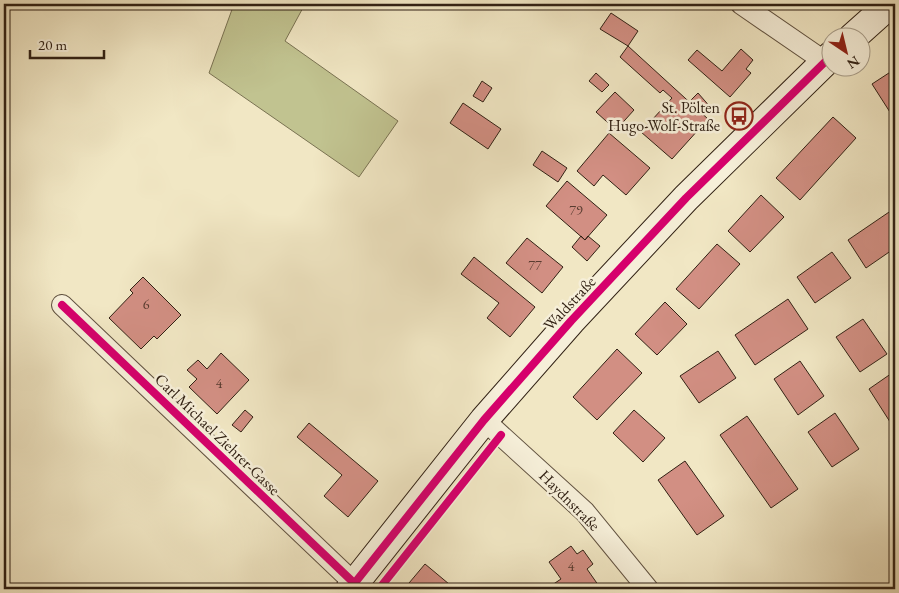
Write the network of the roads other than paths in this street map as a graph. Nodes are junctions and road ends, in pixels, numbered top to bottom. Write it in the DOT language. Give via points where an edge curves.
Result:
graph roads {
  1 [pos="741,4"];
  2 [pos="890,4"];
  3 [pos="863,28"];
  4 [pos="822,54"];
  5 [pos="822,64"];
  6 [pos="62,305"];
  7 [pos="484,420"];
  8 [pos="352,586"];
  9 [pos="648,589"];
  1 -- 4 [label="street"];
  2 -- 3 [label="street"];
  5 -- 7 [label="street, Waldstraße" via="686,198"];
  6 -- 8 [label="street, Carl Michael Ziehrer-Gasse"];
  7 -- 8 [label="street, Waldstraße"];
  7 -- 9 [label="street, Haydnstraße" via="585,512"];
}
